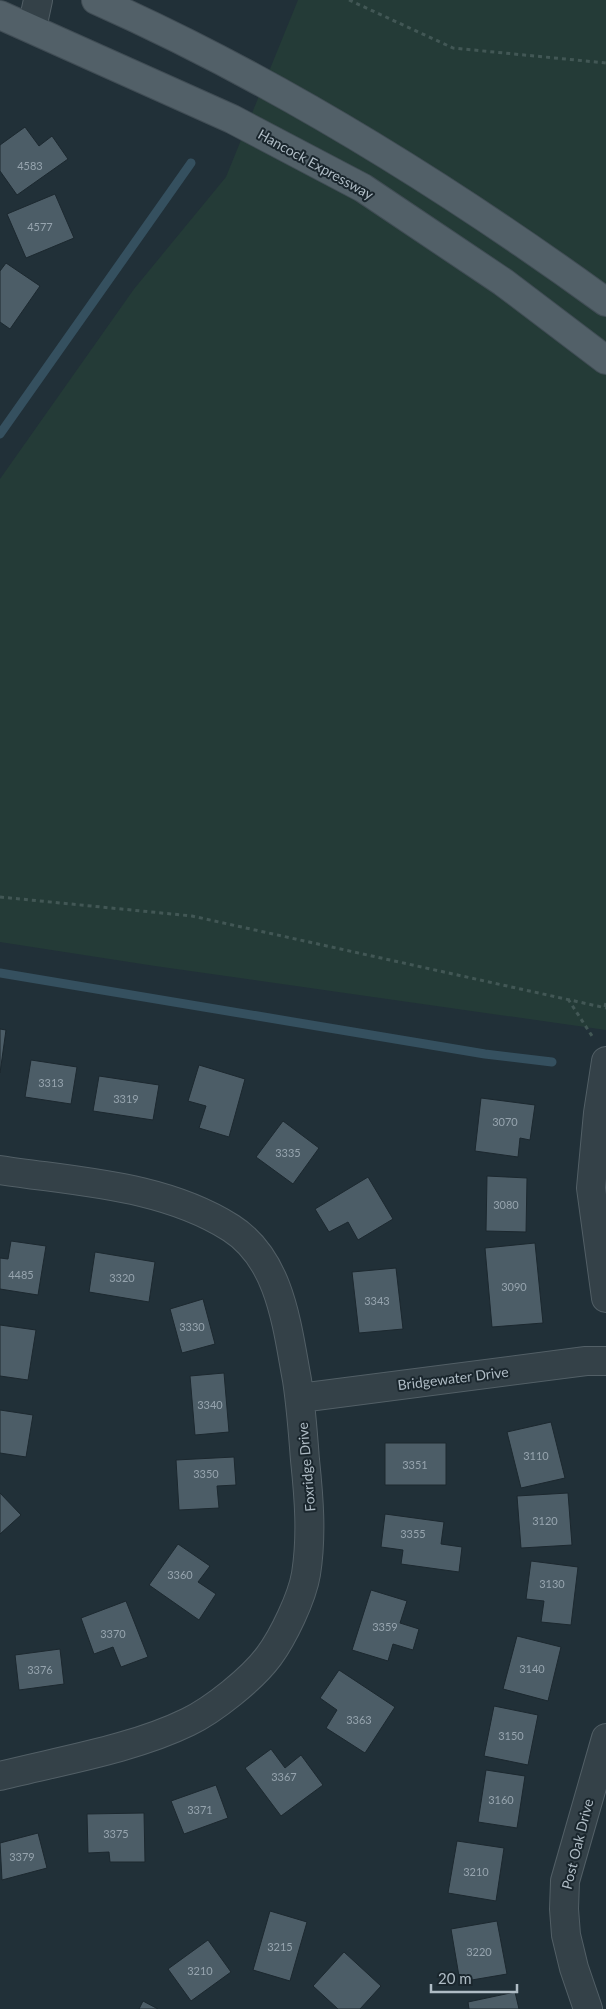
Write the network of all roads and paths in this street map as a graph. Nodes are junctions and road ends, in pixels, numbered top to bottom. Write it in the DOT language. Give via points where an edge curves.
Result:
graph roads {
  1 [pos="38,0"];
  2 [pos="96,0"];
  3 [pos="349,0"];
  4 [pos="0,15"];
  5 [pos="32,28"];
  6 [pos="606,63"];
  7 [pos="606,302"];
  8 [pos="606,360"];
  9 [pos="0,897"];
  10 [pos="568,999"];
  11 [pos="606,1002"];
  12 [pos="606,1008"];
  13 [pos="601,1051"];
  14 [pos="0,1170"];
  15 [pos="606,1298"];
  16 [pos="606,1361"];
  17 [pos="300,1398"];
  18 [pos="606,1738"];
  19 [pos="0,1776"];
  20 [pos="588,2009"];
  1 -- 5 [label="street"];
  2 -- 7 [label="main road" via="296,100 438,186"];
  3 -- 6 [label="path" via="453,48"];
  4 -- 5 [label="main road, Hancock Expressway"];
  5 -- 8 [label="main road, Hancock Expressway" via="232,119 363,188 503,282"];
  9 -- 10 [label="path" via="192,916"];
  10 -- 12 [label="path"];
  10 -- 13 [label="path"];
  11 -- 12 [label="path"];
  13 -- 15 [label="street" via="591,1188"];
  14 -- 17 [label="street, Foxridge Drive" via="147,1192 186,1205 233,1229 256,1250 272,1278 284,1310"];
  16 -- 17 [label="street, Bridgewater Drive"];
  17 -- 19 [label="street, Foxridge Drive" via="311,1522 306,1577 292,1614 269,1656 230,1695 188,1722 136,1742"];
  18 -- 20 [label="street, Post Oak Drive" via="565,1882 566,1935"];
}
